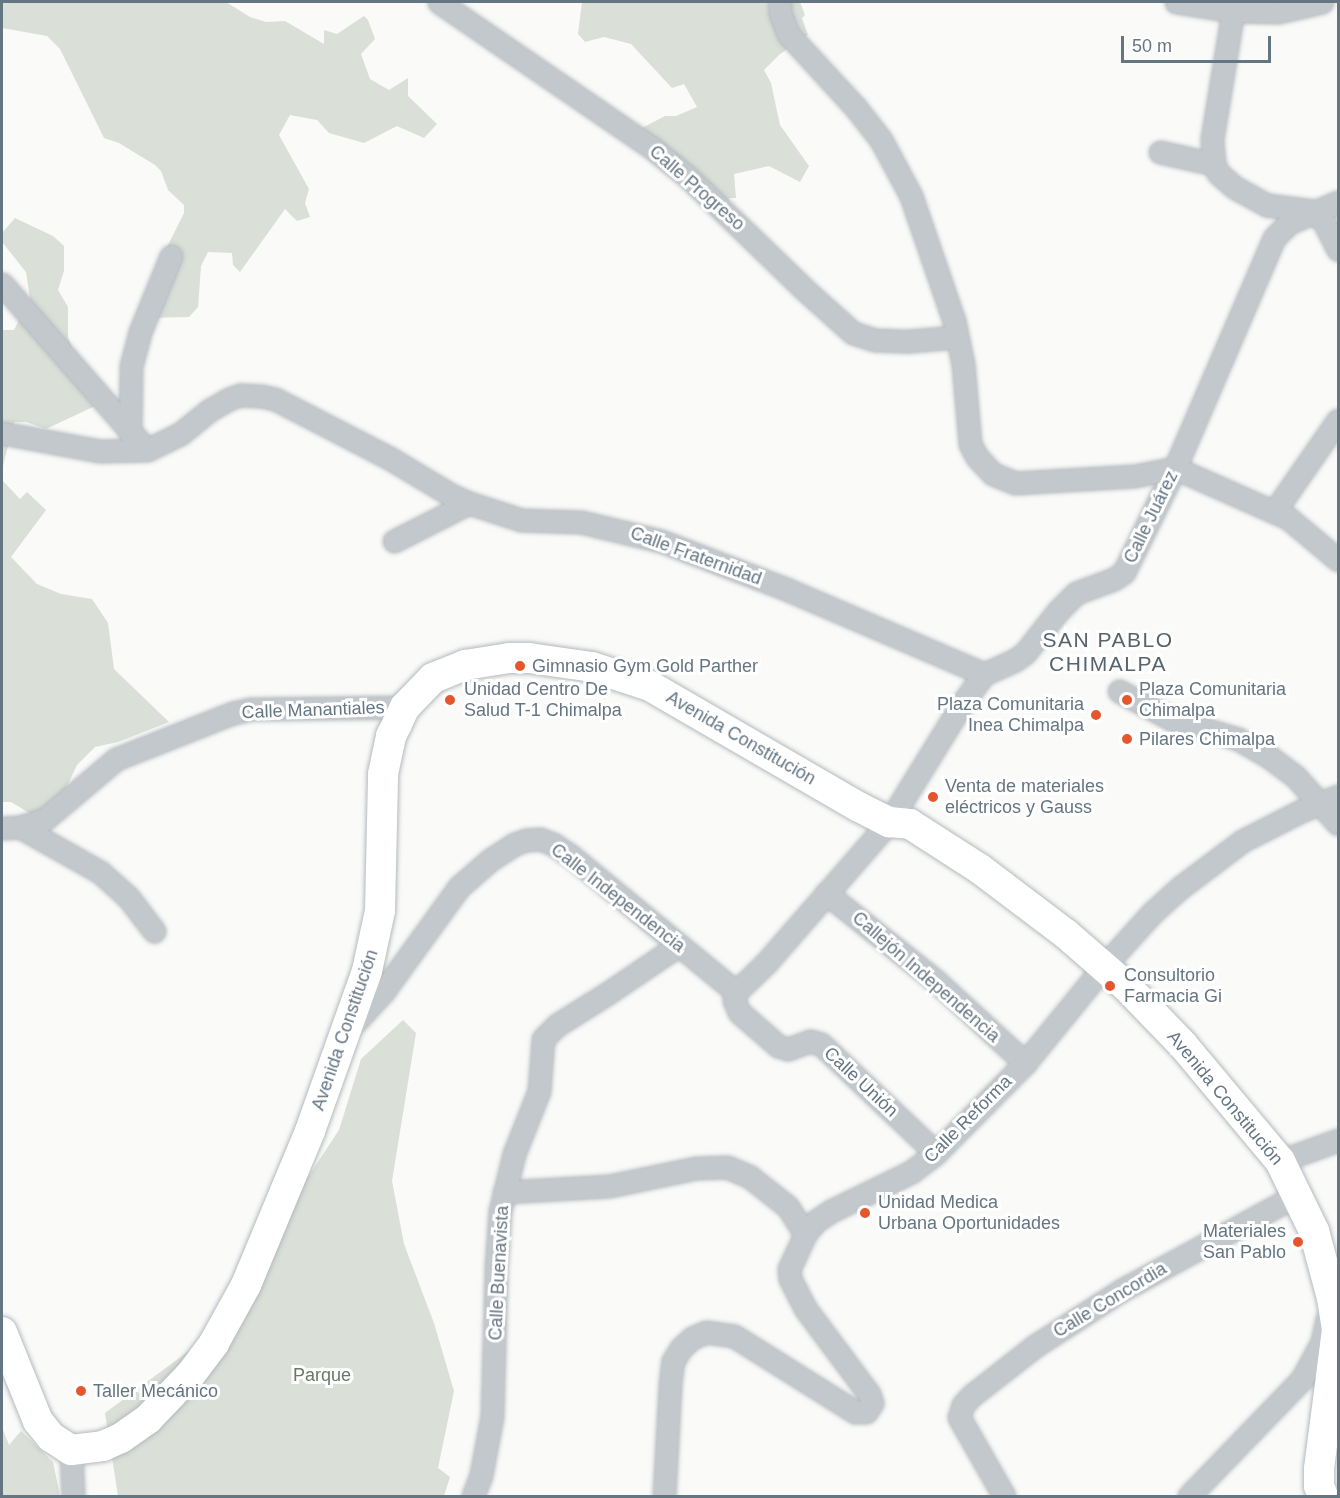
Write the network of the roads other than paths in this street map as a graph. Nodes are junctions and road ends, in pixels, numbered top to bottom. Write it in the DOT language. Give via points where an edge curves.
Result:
graph roads {
  1 [pos="439,2"];
  2 [pos="780,2"];
  3 [pos="1176,2"];
  4 [pos="1322,2"];
  5 [pos="1233,6"];
  6 [pos="1160,152"];
  7 [pos="1214,164"];
  8 [pos="1338,201"];
  9 [pos="1314,211"];
  10 [pos="1338,250"];
  11 [pos="171,256"];
  12 [pos="2,284"];
  13 [pos="957,337"];
  14 [pos="1338,420"];
  15 [pos="2,433"];
  16 [pos="130,433"];
  17 [pos="147,450"];
  18 [pos="1174,468"];
  19 [pos="469,503"];
  20 [pos="1275,512"];
  21 [pos="394,541"];
  22 [pos="1338,560"];
  23 [pos="984,674"];
  24 [pos="1119,691"];
  25 [pos="405,707"];
  26 [pos="1330,799"];
  27 [pos="889,822"];
  28 [pos="1338,824"];
  29 [pos="10,828"];
  30 [pos="826,893"];
  31 [pos="154,931"];
  32 [pos="679,945"];
  33 [pos="1104,966"];
  34 [pos="736,992"];
  35 [pos="345,1033"];
  36 [pos="1025,1063"];
  37 [pos="1338,1140"];
  38 [pos="936,1154"];
  39 [pos="1280,1161"];
  40 [pos="504,1192"];
  41 [pos="1297,1195"];
  42 [pos="805,1234"];
  43 [pos="1332,1298"];
  44 [pos="2,1332"];
  45 [pos="71,1450"];
  46 [pos="73,1497"];
  47 [pos="473,1497"];
  48 [pos="663,1497"];
  49 [pos="1004,1497"];
  50 [pos="1189,1497"];
  51 [pos="1323,1497"];
  1 -- 13 [label="street, Calle Progreso" via="651,147 687,176 853,333 886,340"];
  2 -- 13 [label="street" via="788,34 881,140 911,195"];
  3 -- 5 [label="street"];
  4 -- 5 [label="street" via="1278,12"];
  5 -- 7 [label="street" via="1212,139"];
  6 -- 7 [label="street"];
  7 -- 9 [label="street" via="1234,187 1267,205"];
  8 -- 9 [label="street, Calle Juárez"];
  9 -- 10 [label="street"];
  9 -- 18 [label="street, Calle Juárez" via="1282,227 1274,238"];
  11 -- 16 [label="street" via="140,332 131,366"];
  12 -- 16 [label="street"];
  13 -- 18 [label="street" via="970,444 977,457 1001,480 1015,483 1134,476"];
  14 -- 20 [label="street"];
  15 -- 17 [label="street" via="100,451"];
  16 -- 17 [label="street"];
  17 -- 19 [label="street, Calle Fraternidad" via="180,434 208,411 250,394 274,399"];
  18 -- 20 [label="street"];
  18 -- 23 [label="street, Calle Juárez" via="1124,572 1076,593 1025,653"];
  19 -- 21 [label="street"];
  19 -- 23 [label="street, Calle Fraternidad" via="520,520 581,522 662,541"];
  20 -- 22 [label="street" via="1303,528"];
  23 -- 27 [label="street"];
  24 -- 26 [label="street" via="1171,719 1238,739"];
  25 -- 27 [label="main road, Avenida Constitución" via="433,678 465,665 509,657 592,667 650,686"];
  25 -- 29 [label="street, Calle Manantiales" via="251,709 233,713 116,759 45,819"];
  25 -- 35 [label="main road, Avenida Constitución" via="391,736 383,774 377,935"];
  26 -- 28 [label="street"];
  26 -- 33 [label="street, Calle Reforma" via="1242,841 1162,903"];
  27 -- 30 [label="street"];
  27 -- 33 [label="main road, Avenida Constitución" via="910,824 957,853"];
  29 -- 31 [label="street" via="100,872 128,897"];
  30 -- 34 [label="street"];
  30 -- 36 [label="street, Callejón Independencia" via="937,982"];
  32 -- 34 [label="street, Calle Independencia"];
  32 -- 35 [label="street, Calle Independencia" via="553,844 526,840 490,860 459,887 383,992"];
  32 -- 40 [label="street, Calle Buenavista" via="547,1033 543,1039 539,1091"];
  33 -- 36 [label="street, Calle Reforma"];
  33 -- 39 [label="main road, Avenida Constitución" via="1183,1045"];
  34 -- 38 [label="street, Calle Unión" via="734,999 739,1012 778,1046 788,1049 810,1041 820,1044"];
  35 -- 45 [label="main road, Avenida Constitución" via="310,1131 246,1285 214,1343 148,1419 112,1442"];
  36 -- 38 [label="street, Calle Reforma" via="985,1113"];
  37 -- 39 [label="street"];
  38 -- 42 [label="street, Calle Reforma" via="911,1172 831,1211"];
  39 -- 41 [label="main road, Avenida Constitución"];
  40 -- 42 [label="street" via="609,1186 696,1168 727,1167 750,1177 788,1207"];
  40 -- 47 [label="street, Calle Buenavista" via="498,1232 492,1416"];
  41 -- 43 [label="main road, Avenida Constitución" via="1314,1231"];
  41 -- 49 [label="street, Calle Concordia" via="1122,1290 997,1373 963,1405 959,1417"];
  42 -- 48 [label="street" via="789,1269 794,1292 872,1403 861,1414 855,1412 734,1336 706,1332 692,1338 681,1348 671,1371"];
  43 -- 50 [label="street" via="1322,1342 1302,1379"];
  43 -- 51 [label="main road, Avenida Constitución" via="1337,1330 1319,1469 1318,1486"];
  44 -- 45 [label="main road" via="38,1421 51,1437"];
  45 -- 46 [label="street"];
}
